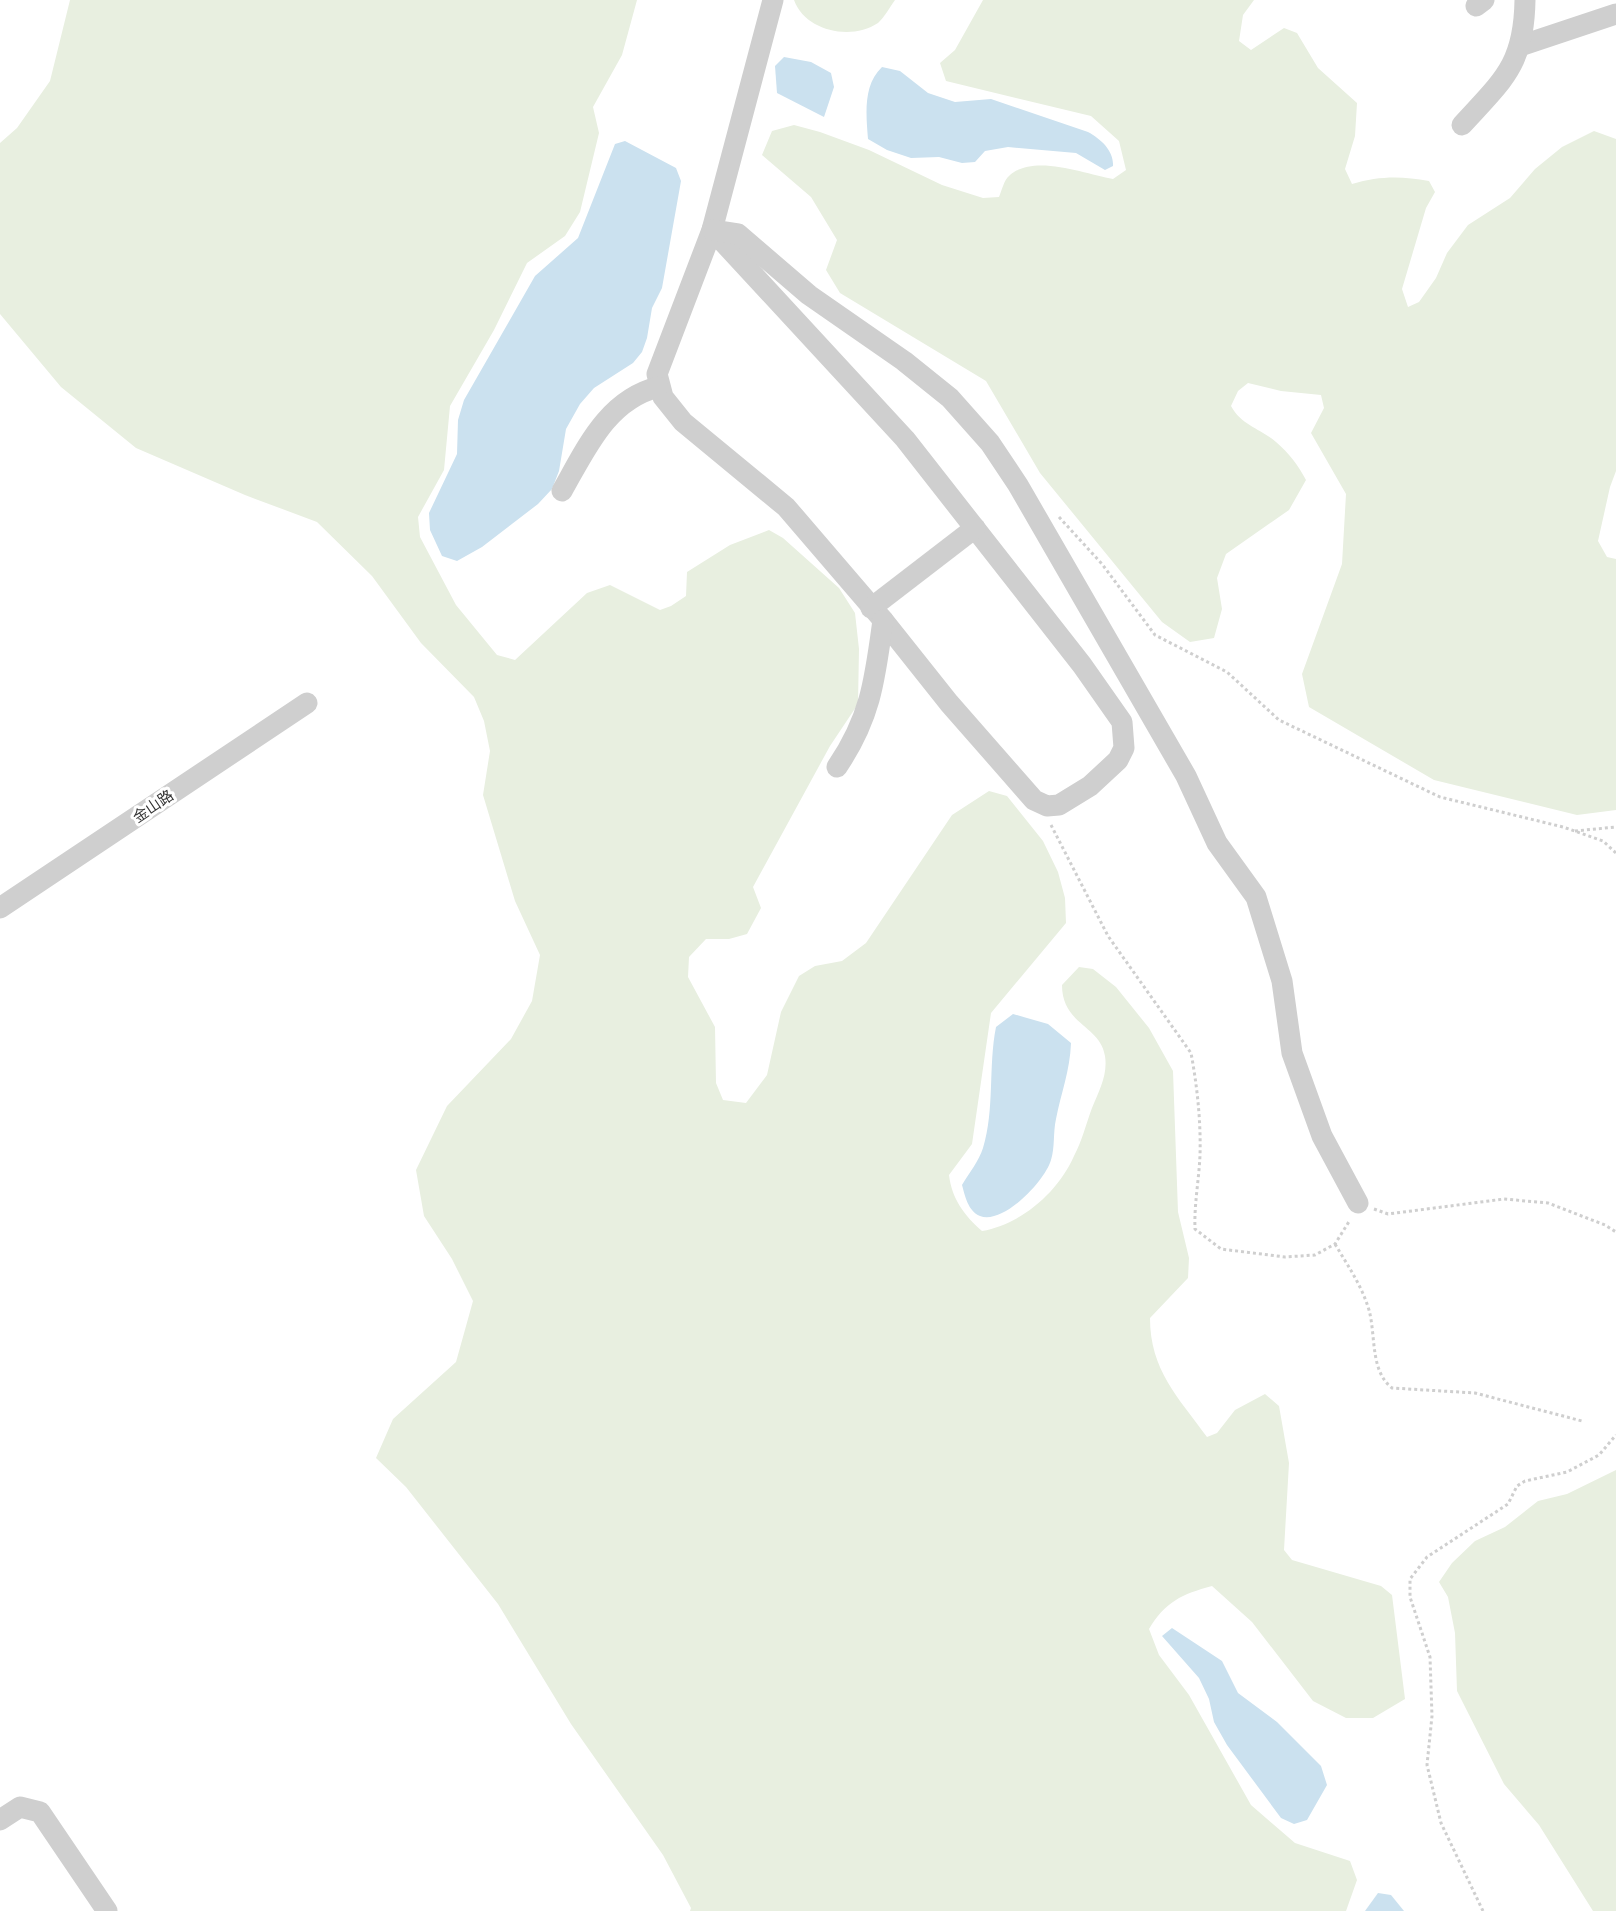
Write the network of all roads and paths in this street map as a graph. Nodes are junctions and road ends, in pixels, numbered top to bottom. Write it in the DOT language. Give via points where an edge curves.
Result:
graph roads {
  1 [pos="773,0"];
  2 [pos="1525,0"];
  3 [pos="1616,14"];
  4 [pos="1520,46"];
  5 [pos="1462,125"];
  6 [pos="712,230"];
  7 [pos="658,387"];
  8 [pos="562,491"];
  9 [pos="1058,515"];
  10 [pos="975,528"];
  11 [pos="877,614"];
  12 [pos="307,703"];
  13 [pos="837,768"];
  14 [pos="1047,806"];
  15 [pos="1616,827"];
  16 [pos="1574,831"];
  17 [pos="1616,852"];
  18 [pos="0,908"];
  19 [pos="1358,1203"];
  20 [pos="1616,1232"];
  21 [pos="1335,1244"];
  22 [pos="1582,1421"];
  23 [pos="1616,1435"];
  24 [pos="0,1820"];
  25 [pos="107,1911"];
  26 [pos="1484,1911"];
  1 -- 6 [label="street"];
  2 -- 4 [label="street"];
  3 -- 4 [label="street"];
  4 -- 5 [label="street" via="1508,75"];
  6 -- 7 [label="street" via="657,374"];
  6 -- 10 [label="street" via="905,439"];
  6 -- 19 [label="street" via="738,234 809,295 950,398 990,443 1018,484 1186,776 1216,843 1256,897 1282,981 1292,1053 1322,1136"];
  7 -- 8 [label="street" via="630,399 598,428"];
  7 -- 11 [label="street" via="682,422 786,507"];
  9 -- 16 [label="path" via="1102,564 1155,635 1227,672 1279,720 1440,797"];
  10 -- 11 [label="street"];
  10 -- 14 [label="street" via="1122,722 1124,748 1118,760 1071,800"];
  11 -- 13 [label="street" via="872,693 864,722"];
  11 -- 14 [label="street" via="1034,800"];
  12 -- 18 [label="street, 金山路"];
  14 -- 21 [label="path" via="1050,824 1108,936 1191,1053 1200,1155 1195,1229 1221,1249 1285,1257 1315,1255"];
  15 -- 16 [label="path"];
  16 -- 17 [label="path" via="1603,841"];
  19 -- 20 [label="path" via="1388,1214 1504,1200 1548,1203"];
  19 -- 21 [label="path"];
  21 -- 22 [label="path" via="1358,1280 1369,1311 1383,1382 1392,1388 1475,1393"];
  23 -- 26 [label="path" via="1599,1455 1567,1472 1517,1486 1508,1504 1427,1557 1410,1579 1410,1597 1430,1657 1432,1716 1427,1764 1441,1823"];
  24 -- 25 [label="street" via="20,1807 40,1812"];
}
